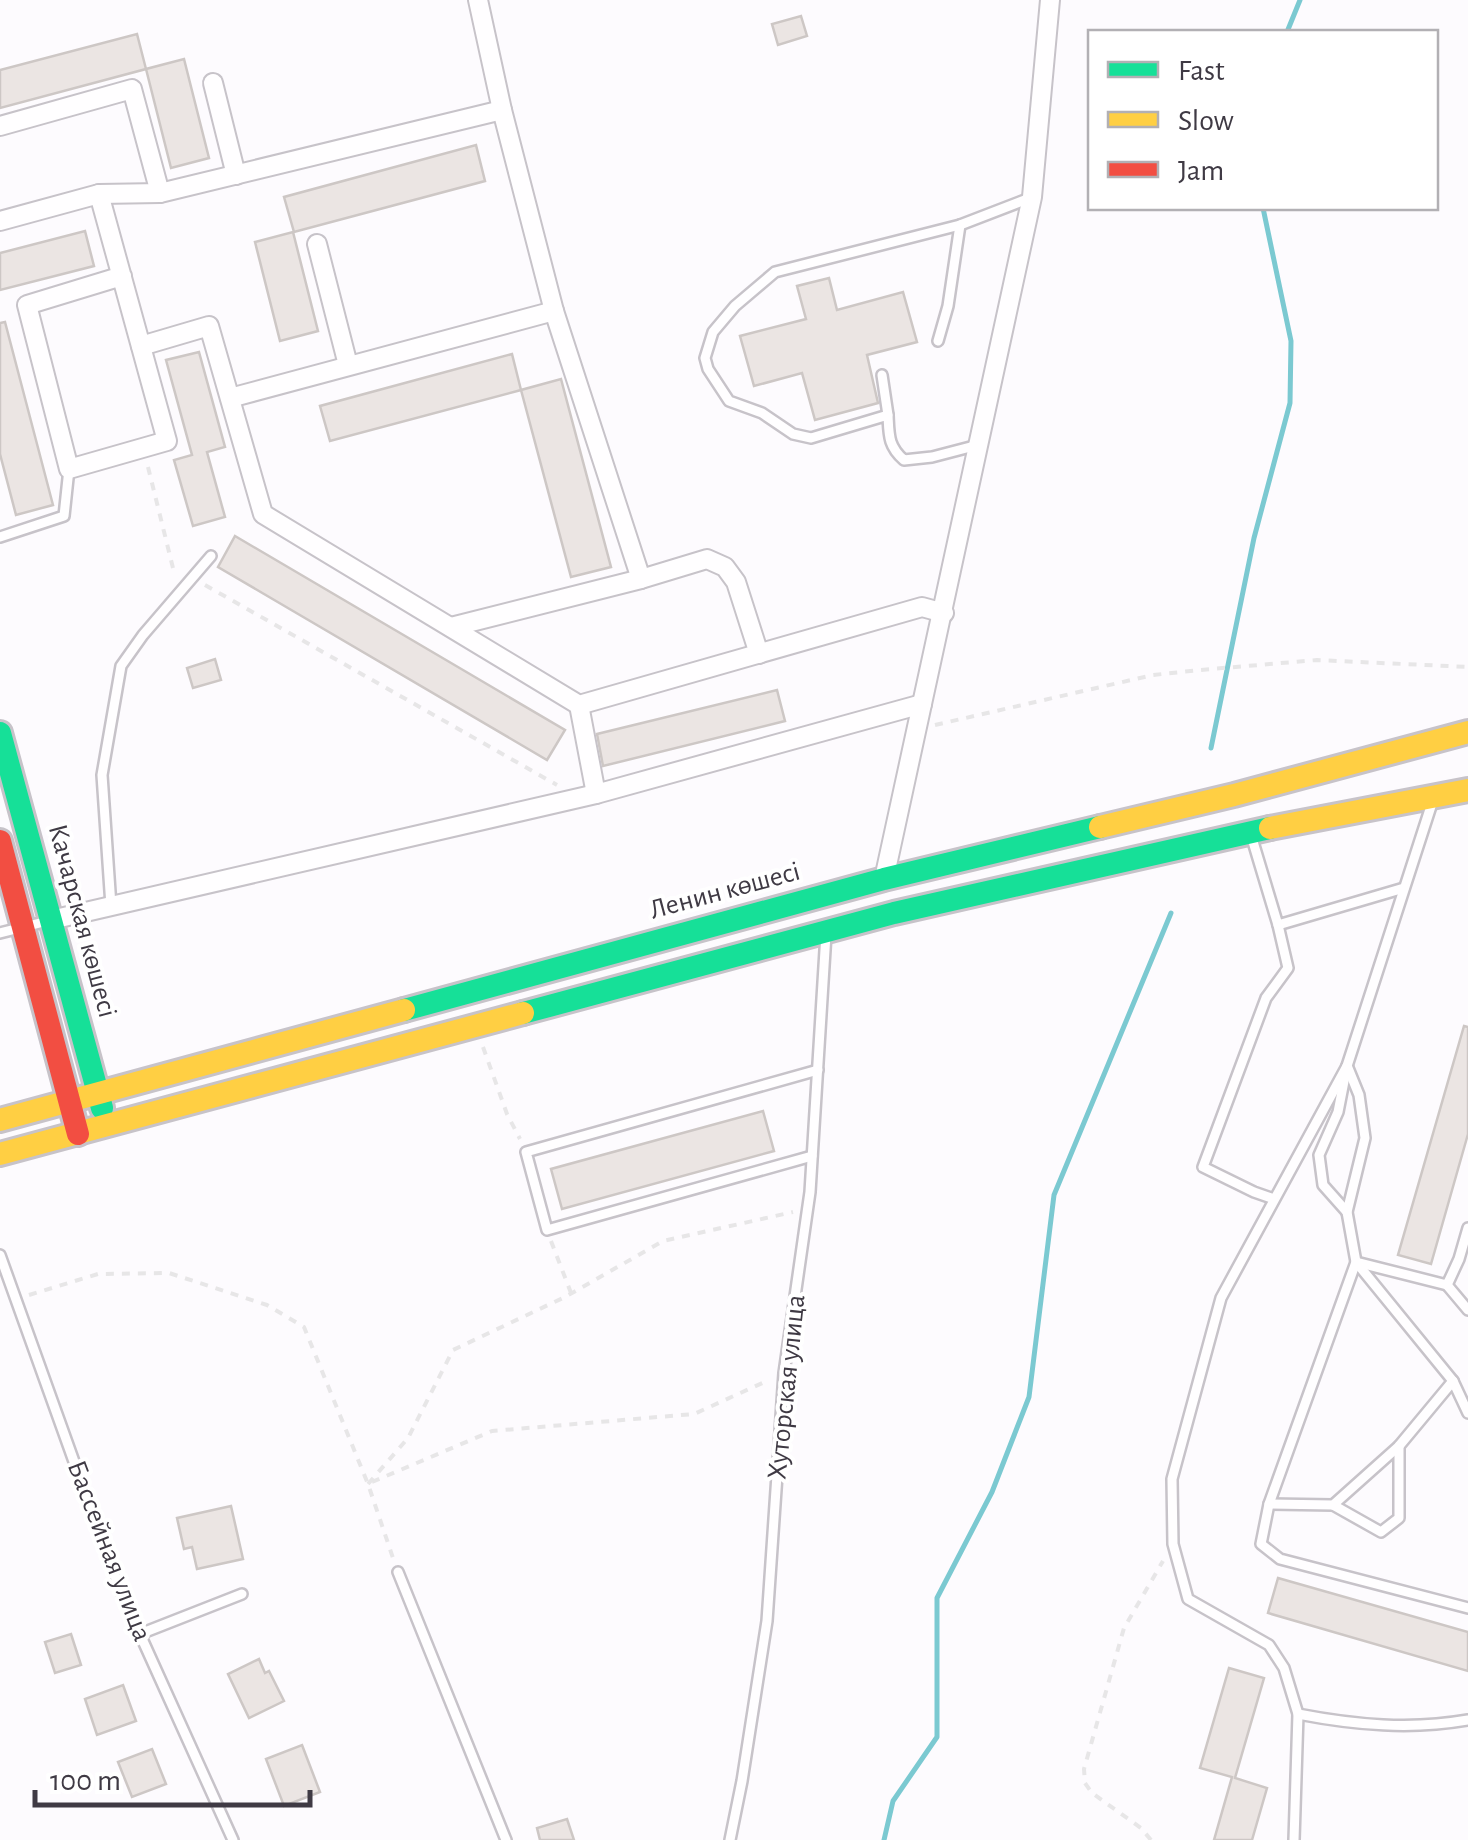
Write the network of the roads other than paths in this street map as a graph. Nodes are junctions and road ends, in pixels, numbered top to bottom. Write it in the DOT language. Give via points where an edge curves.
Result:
graph roads {
  1 [pos="478,0"];
  2 [pos="1050,0"];
  3 [pos="213,84"];
  4 [pos="502,110"];
  5 [pos="0,126"];
  6 [pos="236,175"];
  7 [pos="160,193"];
  8 [pos="99,194"];
  9 [pos="1032,197"];
  10 [pos="1,215"];
  11 [pos="960,225"];
  12 [pos="317,244"];
  13 [pos="122,276"];
  14 [pos="554,311"];
  15 [pos="938,342"];
  16 [pos="141,346"];
  17 [pos="348,366"];
  18 [pos="882,374"];
  19 [pos="230,398"];
  20 [pos="888,414"];
  21 [pos="978,445"];
  22 [pos="69,470"];
  23 [pos="0,536"];
  24 [pos="211,556"];
  25 [pos="641,579"];
  26 [pos="944,612"];
  27 [pos="451,628"];
  28 [pos="759,654"];
  29 [pos="922,704"];
  30 [pos="578,705"];
  31 [pos="0,732"];
  32 [pos="1468,732"];
  33 [pos="1468,790"];
  34 [pos="587,796"];
  35 [pos="1434,797"];
  36 [pos="1250,832"];
  37 [pos="0,841"];
  38 [pos="884,879"];
  39 [pos="1404,888"];
  40 [pos="112,906"];
  41 [pos="894,913"];
  42 [pos="51,920"];
  43 [pos="1278,925"];
  44 [pos="23,926"];
  45 [pos="826,931"];
  46 [pos="0,933"];
  47 [pos="1347,1066"];
  48 [pos="818,1070"];
  49 [pos="98,1094"];
  50 [pos="70,1101"];
  51 [pos="0,1120"];
  52 [pos="107,1126"];
  53 [pos="78,1134"];
  54 [pos="0,1154"];
  55 [pos="812,1156"];
  56 [pos="1274,1199"];
  57 [pos="1347,1212"];
  58 [pos="1468,1228"];
  59 [pos="0,1255"];
  60 [pos="1356,1262"];
  61 [pos="1447,1285"];
  62 [pos="1468,1310"];
  63 [pos="1453,1380"];
  64 [pos="1468,1413"];
  65 [pos="1398,1446"];
  66 [pos="1269,1504"];
  67 [pos="1333,1505"];
  68 [pos="398,1572"];
  69 [pos="242,1594"];
  70 [pos="1468,1608"];
  71 [pos="140,1634"];
  72 [pos="1298,1714"];
  73 [pos="1468,1720"];
  74 [pos="233,1840"];
  75 [pos="506,1840"];
  76 [pos="730,1840"];
  77 [pos="1294,1840"];
  1 -- 4 [label="street"];
  2 -- 9 [label="street"];
  3 -- 6 [label="street"];
  4 -- 6 [label="street"];
  4 -- 14 [label="street"];
  5 -- 7 [label="street" via="132,89"];
  6 -- 7 [label="street"];
  7 -- 8 [label="street"];
  8 -- 10 [label="street"];
  8 -- 13 [label="street"];
  9 -- 11 [label="lane"];
  9 -- 21 [label="street"];
  11 -- 15 [label="lane"];
  11 -- 20 [label="lane" via="775,272 713,332 705,358 729,401 793,434 811,438"];
  12 -- 17 [label="street"];
  13 -- 16 [label="street"];
  13 -- 22 [label="street" via="26,305"];
  14 -- 17 [label="street"];
  14 -- 25 [label="street"];
  16 -- 19 [label="street" via="209,326"];
  16 -- 22 [label="street" via="167,440"];
  17 -- 19 [label="street"];
  18 -- 20 [label="lane"];
  19 -- 27 [label="street" via="263,514"];
  20 -- 21 [label="lane" via="894,451 904,460"];
  21 -- 26 [label="street"];
  22 -- 23 [label="lane" via="64,516 20,536"];
  24 -- 40 [label="lane" via="121,666 102,775"];
  25 -- 27 [label="street"];
  25 -- 28 [label="street" via="707,559 725,567"];
  26 -- 28 [label="street" via="922,607"];
  26 -- 29 [label="street"];
  27 -- 30 [label="street"];
  28 -- 30 [label="street"];
  29 -- 34 [label="street"];
  29 -- 38 [label="street"];
  30 -- 34 [label="street"];
  31 -- 42 [label="main road, Качарская көшесі"];
  32 -- 38 [label="main road, Ленин көшесі"];
  33 -- 35 [label="main road"];
  34 -- 40 [label="street"];
  35 -- 36 [label="main road"];
  35 -- 39 [label="lane"];
  36 -- 41 [label="main road"];
  36 -- 43 [label="lane"];
  37 -- 44 [label="main road, Качарская көшесі"];
  38 -- 41 [label="main road"];
  38 -- 49 [label="main road, Ленин көшесі"];
  39 -- 43 [label="lane"];
  39 -- 47 [label="lane"];
  40 -- 42 [label="street"];
  41 -- 45 [label="main road"];
  42 -- 44 [label="lane"];
  42 -- 49 [label="main road, Качарская көшесі"];
  43 -- 56 [label="lane" via="1288,968 1266,998 1203,1167"];
  44 -- 46 [label="lane"];
  44 -- 50 [label="main road, Качарская көшесі"];
  45 -- 48 [label="lane, Хуторская улица"];
  45 -- 52 [label="main road"];
  47 -- 56 [label="lane"];
  47 -- 57 [label="lane" via="1365,1138"];
  47 -- 57 [label="lane" via="1338,1112 1319,1155 1323,1185"];
  48 -- 55 [label="lane, Хуторская улица"];
  48 -- 55 [label="lane" via="526,1152 547,1230"];
  49 -- 50 [label="main road, Ленин көшесі"];
  49 -- 52 [label="main road, Качарская көшесі"];
  50 -- 51 [label="main road, Ленин көшесі"];
  50 -- 53 [label="main road, Качарская көшесі"];
  52 -- 53 [label="main road"];
  53 -- 54 [label="main road"];
  55 -- 76 [label="lane, Хуторская улица" via="784,1373 767,1621"];
  56 -- 72 [label="lane" via="1221,1298 1172,1479 1173,1544 1188,1599 1269,1645"];
  57 -- 60 [label="lane"];
  58 -- 61 [label="lane"];
  59 -- 71 [label="lane, Бассейная улица"];
  60 -- 61 [label="lane"];
  60 -- 63 [label="lane"];
  60 -- 66 [label="lane"];
  61 -- 62 [label="lane"];
  63 -- 64 [label="lane"];
  63 -- 65 [label="lane"];
  65 -- 67 [label="lane"];
  65 -- 67 [label="lane" via="1399,1518 1381,1532"];
  66 -- 67 [label="lane"];
  66 -- 70 [label="lane" via="1260,1544 1280,1559"];
  68 -- 75 [label="lane"];
  69 -- 71 [label="lane"];
  71 -- 74 [label="lane, Бассейная улица"];
  72 -- 73 [label="lane" via="1380,1726"];
  72 -- 77 [label="lane"];
}
